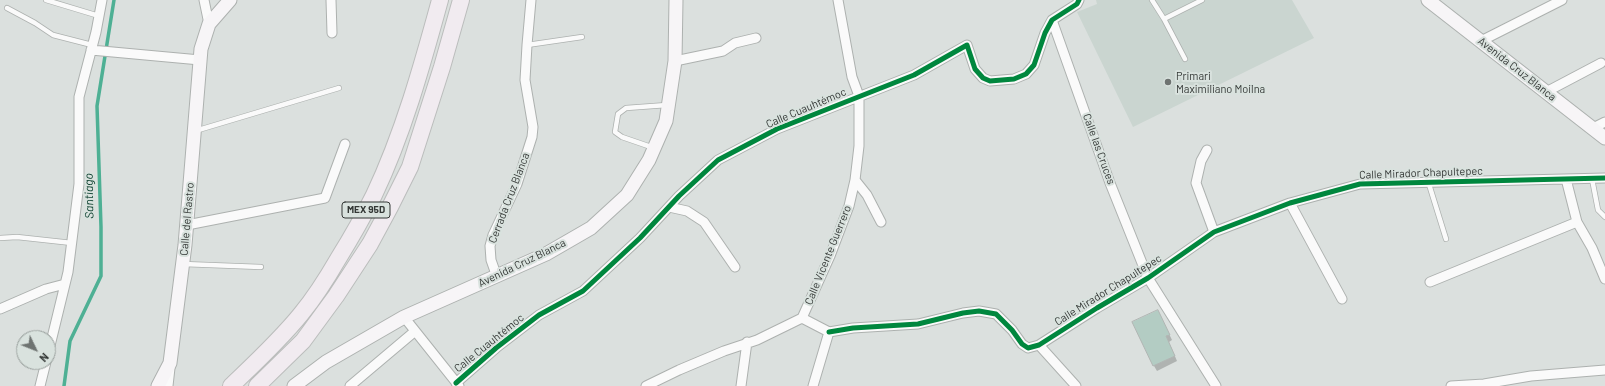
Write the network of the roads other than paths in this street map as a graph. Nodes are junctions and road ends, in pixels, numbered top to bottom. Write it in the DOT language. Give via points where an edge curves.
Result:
graph roads {
  1 [pos="46,0"];
  2 [pos="102,0"];
  3 [pos="204,0"];
  4 [pos="230,0"];
  5 [pos="331,0"];
  6 [pos="440,0"];
  7 [pos="461,0"];
  8 [pos="531,0"];
  9 [pos="838,0"];
  10 [pos="1079,0"];
  11 [pos="1152,0"];
  12 [pos="1202,0"];
  13 [pos="1428,0"];
  14 [pos="1562,0"];
  15 [pos="674,1"];
  16 [pos="7,8"];
  17 [pos="99,16"];
  18 [pos="1164,19"];
  19 [pos="1052,20"];
  20 [pos="209,24"];
  21 [pos="332,34"];
  22 [pos="582,37"];
  23 [pos="756,38"];
  24 [pos="1481,41"];
  25 [pos="527,45"];
  26 [pos="93,48"];
  27 [pos="201,55"];
  28 [pos="1185,59"];
  29 [pos="675,61"];
  30 [pos="1600,63"];
  31 [pos="339,88"];
  32 [pos="1546,92"];
  33 [pos="859,96"];
  34 [pos="669,105"];
  35 [pos="1605,122"];
  36 [pos="1593,128"];
  37 [pos="194,132"];
  38 [pos="1605,138"];
  39 [pos="345,144"];
  40 [pos="654,148"];
  41 [pos="1206,150"];
  42 [pos="1605,178"];
  43 [pos="1566,179"];
  44 [pos="1592,179"];
  45 [pos="855,180"];
  46 [pos="1428,181"];
  47 [pos="1290,203"];
  48 [pos="669,207"];
  49 [pos="1605,217"];
  50 [pos="881,222"];
  51 [pos="1577,222"];
  52 [pos="187,225"];
  53 [pos="1214,232"];
  54 [pos="0,238"];
  55 [pos="1446,239"];
  56 [pos="72,242"];
  57 [pos="183,264"];
  58 [pos="261,267"];
  59 [pos="735,267"];
  60 [pos="497,277"];
  61 [pos="1148,278"];
  62 [pos="1605,279"];
  63 [pos="1430,282"];
  64 [pos="65,284"];
  65 [pos="1342,299"];
  66 [pos="0,309"];
  67 [pos="404,317"];
  68 [pos="802,318"];
  69 [pos="54,330"];
  70 [pos="414,332"];
  71 [pos="829,332"];
  72 [pos="747,342"];
  73 [pos="1039,345"];
  74 [pos="170,363"];
  75 [pos="44,370"];
  76 [pos="1605,370"];
  77 [pos="458,385"];
  78 [pos="40,386"];
  79 [pos="158,386"];
  80 [pos="168,386"];
  81 [pos="231,386"];
  82 [pos="257,386"];
  83 [pos="294,386"];
  84 [pos="350,386"];
  85 [pos="646,386"];
  86 [pos="741,386"];
  87 [pos="813,386"];
  88 [pos="1076,386"];
  89 [pos="1216,386"];
  90 [pos="1452,386"];
  1 -- 17 [label="lane"];
  2 -- 17 [label="street"];
  3 -- 20 [label="street"];
  4 -- 20 [label="main road"];
  5 -- 21 [label="street"];
  6 -- 81 [label="highway, MEX 95D" via="389,159 354,234 302,313"];
  7 -- 82 [label="highway, MEX 95D" via="410,167 390,207 362,256 303,341"];
  8 -- 25 [label="street, Cerrada Cruz Blanca"];
  9 -- 33 [label="street, Calle Vicente Guerrero" via="852,77"];
  10 -- 19 [label="street" via="1077,4"];
  11 -- 18 [label="lane"];
  12 -- 18 [label="lane"];
  13 -- 24 [label="main road, Avenida Cruz Blanca"];
  14 -- 24 [label="street"];
  15 -- 29 [label="main road, Avenida Cruz Blanca"];
  16 -- 26 [label="lane" via="53,35"];
  17 -- 26 [label="street"];
  18 -- 28 [label="lane"];
  19 -- 33 [label="street, Calle Cuauhtémoc" via="1034,65 1026,74 1014,79 990,81 983,78 975,69 967,45 914,75"];
  19 -- 61 [label="street, Calle las Cruces" via="1110,182"];
  20 -- 27 [label="main road, Calle del Rastro"];
  22 -- 25 [label="lane"];
  23 -- 29 [label="street" via="735,43 723,51"];
  24 -- 32 [label="main road, Avenida Cruz Blanca"];
  25 -- 60 [label="street, Cerrada Cruz Blanca" via="525,80 533,127 532,137 490,246 491,260"];
  26 -- 27 [label="street" via="112,52"];
  26 -- 56 [label="street" via="79,97 79,181"];
  27 -- 37 [label="main road, Calle del Rastro"];
  29 -- 34 [label="main road, Avenida Cruz Blanca"];
  30 -- 32 [label="street"];
  31 -- 37 [label="lane"];
  32 -- 36 [label="main road, Avenida Cruz Blanca"];
  33 -- 45 [label="street, Calle Vicente Guerrero" via="859,146"];
  33 -- 48 [label="street, Calle Cuauhtémoc" via="778,130 718,160"];
  34 -- 40 [label="main road, Avenida Cruz Blanca" via="666,121"];
  34 -- 40 [label="lane" via="626,108 618,114 615,132 622,138"];
  35 -- 36 [label="street"];
  36 -- 38 [label="main road, Avenida Cruz Blanca"];
  37 -- 52 [label="main road, Calle del Rastro"];
  39 -- 52 [label="street" via="325,198"];
  40 -- 60 [label="main road, Avenida Cruz Blanca" via="627,195 591,228 546,254"];
  41 -- 53 [label="street" via="1196,183"];
  42 -- 44 [label="street, Calle Mirador Chapultepec"];
  43 -- 44 [label="street, Calle Mirador Chapultepec"];
  43 -- 46 [label="street, Calle Mirador Chapultepec"];
  43 -- 51 [label="street"];
  44 -- 49 [label="lane" via="1598,210"];
  45 -- 50 [label="street" via="867,195"];
  45 -- 68 [label="street, Calle Vicente Guerrero" via="830,256"];
  46 -- 47 [label="street, Calle Mirador Chapultepec" via="1360,184"];
  46 -- 55 [label="lane"];
  47 -- 53 [label="street, Calle Mirador Chapultepec"];
  47 -- 65 [label="street"];
  48 -- 59 [label="street" via="687,211 704,222"];
  48 -- 77 [label="street, Calle Cuauhtémoc" via="583,291 539,316 496,348"];
  51 -- 62 [label="street"];
  51 -- 63 [label="street"];
  52 -- 57 [label="main road, Calle del Rastro"];
  53 -- 61 [label="street, Calle Mirador Chapultepec"];
  54 -- 56 [label="lane"];
  56 -- 64 [label="street"];
  57 -- 58 [label="lane"];
  57 -- 74 [label="main road, Calle del Rastro"];
  60 -- 67 [label="main road, Avenida Cruz Blanca"];
  61 -- 73 [label="street, Calle Mirador Chapultepec"];
  61 -- 89 [label="street, Calle las Cruces"];
  64 -- 66 [label="street" via="46,289"];
  64 -- 69 [label="street"];
  67 -- 70 [label="street"];
  67 -- 83 [label="main road, Avenida Cruz Blanca" via="326,362"];
  68 -- 71 [label="street"];
  68 -- 72 [label="street, Calle Vicente Guerrero" via="757,340"];
  70 -- 77 [label="street"];
  70 -- 84 [label="street"];
  71 -- 73 [label="street" via="918,324 979,311 996,314 1028,348"];
  71 -- 87 [label="street"];
  72 -- 85 [label="street, Calle Vicente Guerrero"];
  72 -- 86 [label="street"];
  73 -- 88 [label="street"];
  74 -- 79 [label="main road, Calle del Rastro"];
  74 -- 80 [label="street"];
  75 -- 78 [label="street"];
  76 -- 90 [label="street"];
}
